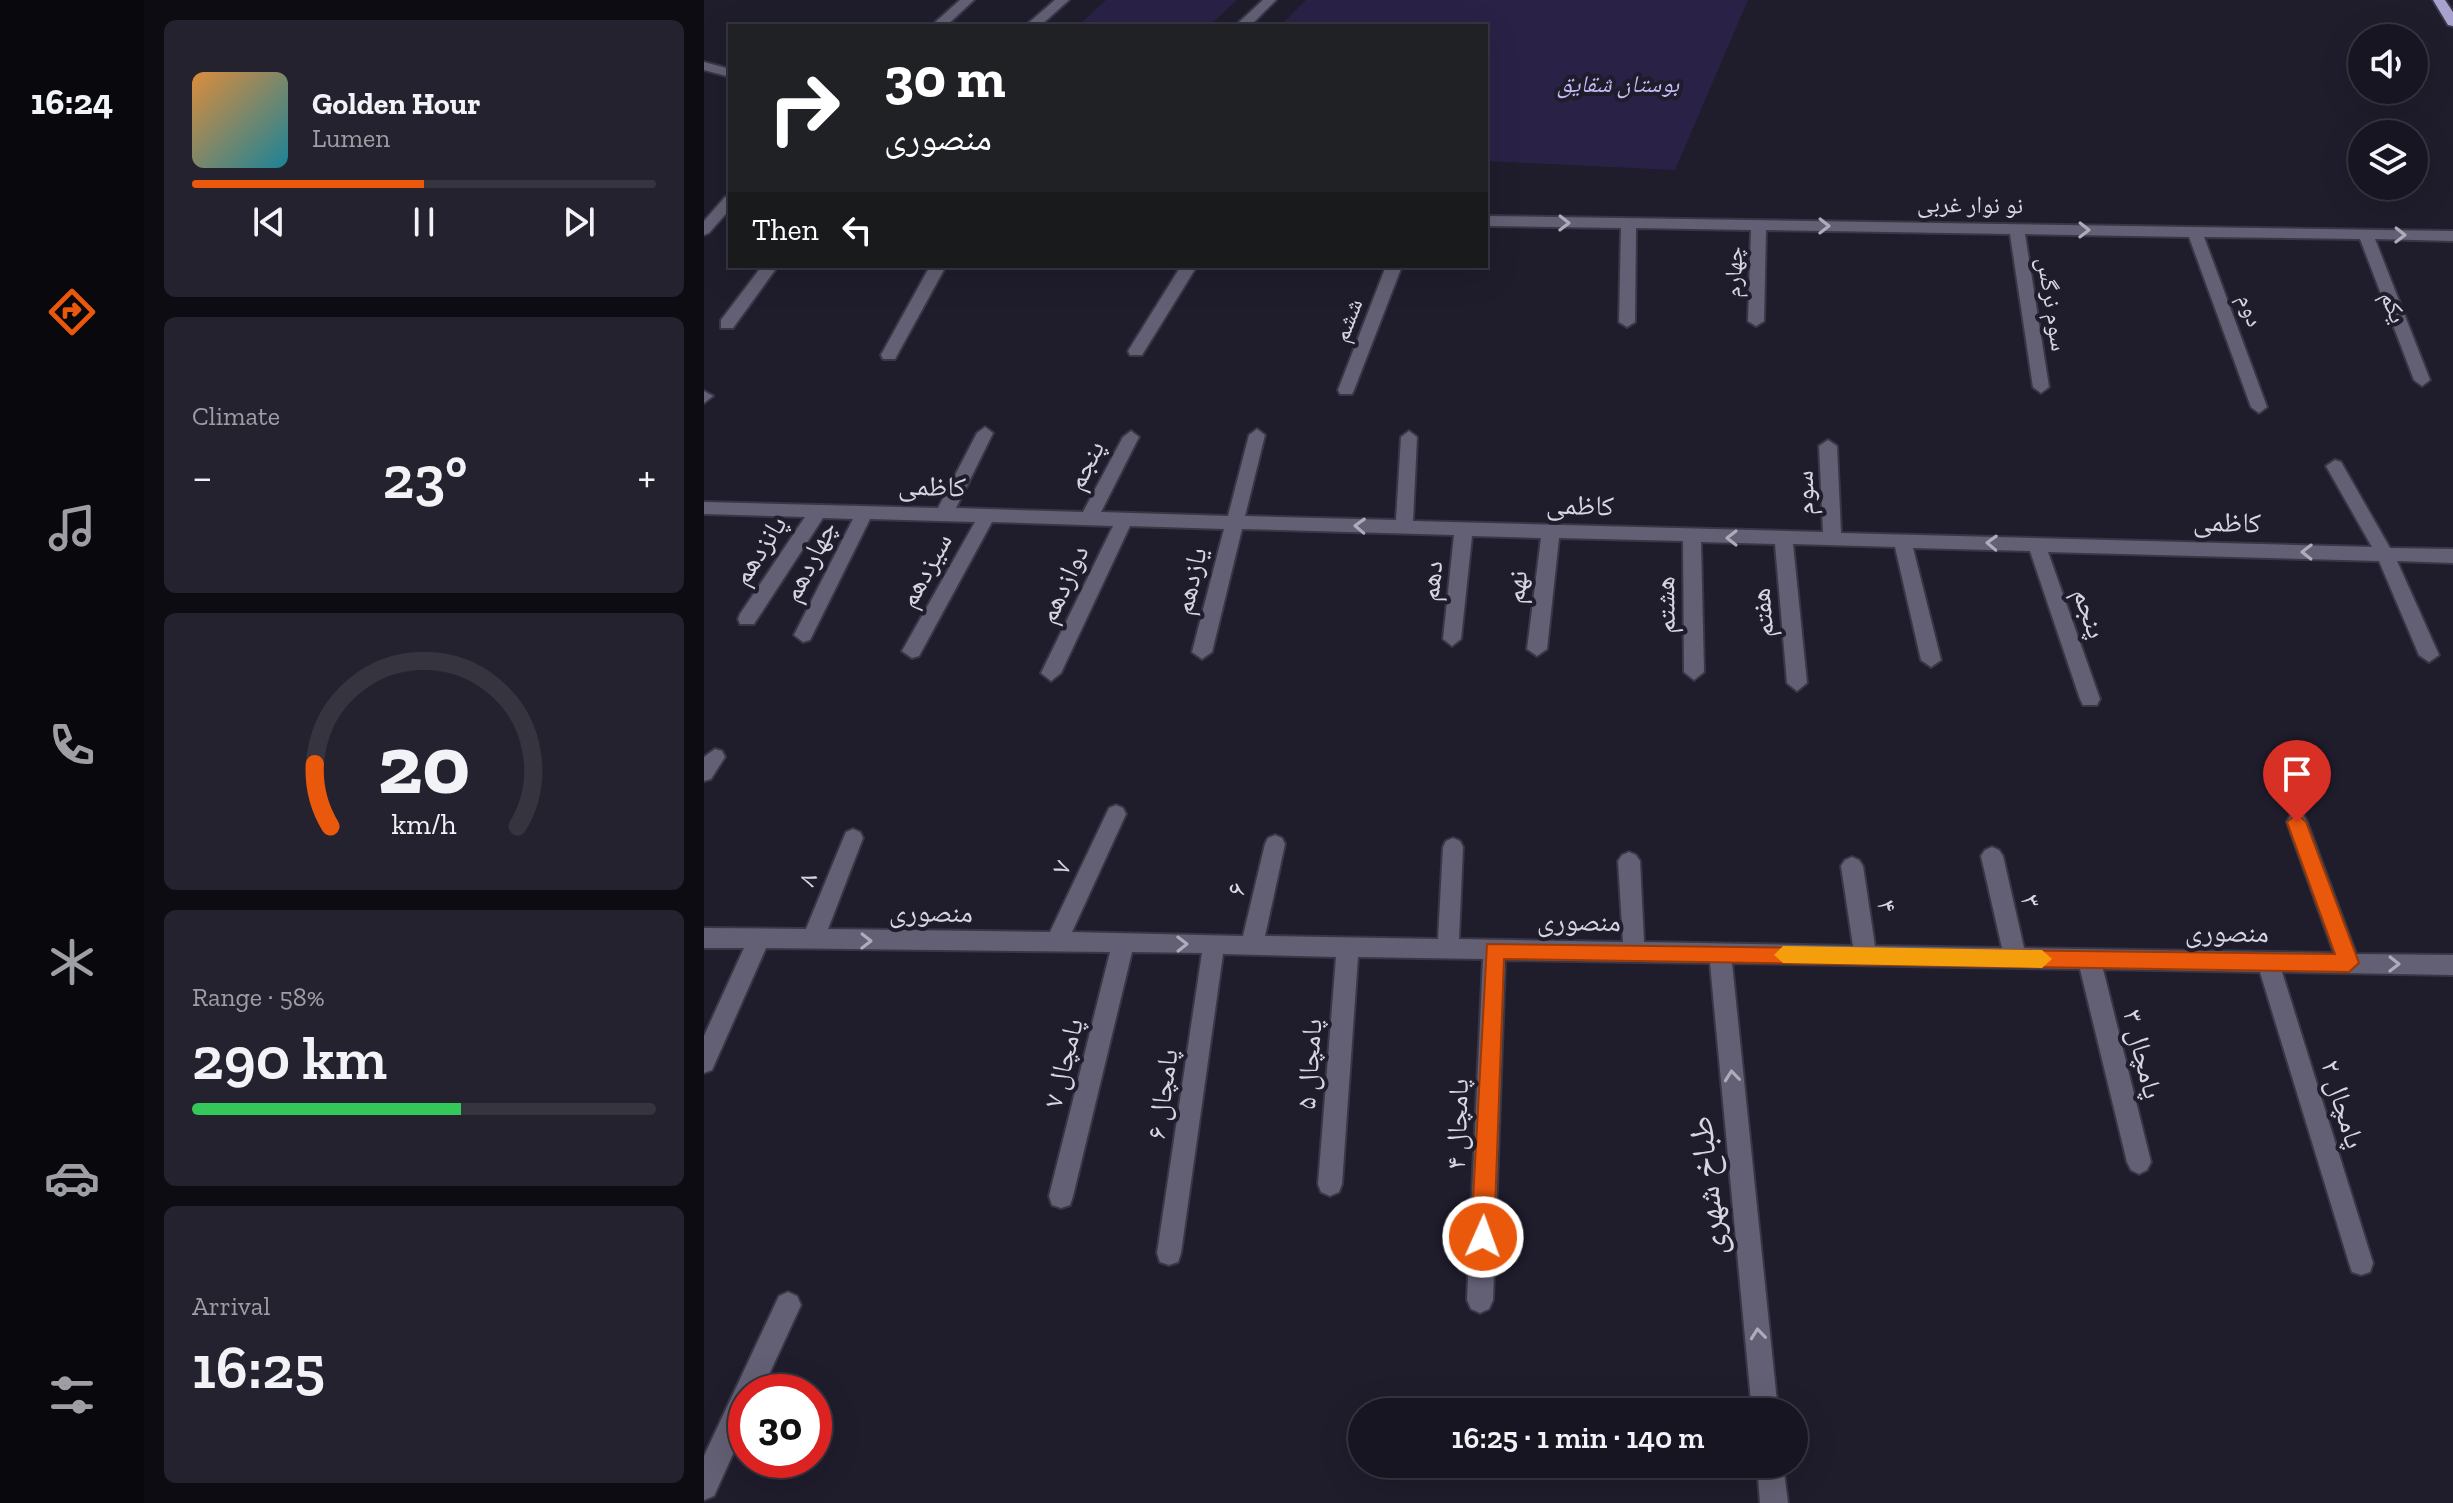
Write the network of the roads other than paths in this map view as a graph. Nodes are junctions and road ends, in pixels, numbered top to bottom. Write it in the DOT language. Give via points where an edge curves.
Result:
graph roads {
  1 [pos="968,0"];
  2 [pos="1063,0"];
  3 [pos="1270,0"];
  4 [pos="2439,0"];
  5 [pos="2453,22"];
  6 [pos="940,24"];
  7 [pos="1034,24"];
  8 [pos="1244,24"];
  9 [pos="704,66"];
  10 [pos="728,72"];
  11 [pos="721,208"];
  12 [pos="1488,221"];
  13 [pos="1629,224"];
  14 [pos="1759,225"];
  15 [pos="2017,229"];
  16 [pos="704,230"];
  17 [pos="2195,232"];
  18 [pos="2366,235"];
  19 [pos="2453,236"];
  20 [pos="769,268"];
  21 [pos="937,268"];
  22 [pos="1188,268"];
  23 [pos="1393,268"];
  24 [pos="1756,321"];
  25 [pos="1627,322"];
  26 [pos="727,324"];
  27 [pos="1136,351"];
  28 [pos="889,355"];
  29 [pos="2422,380"];
  30 [pos="2041,387"];
  31 [pos="1346,390"];
  32 [pos="2259,407"];
  33 [pos="985,433"];
  34 [pos="1257,435"];
  35 [pos="1131,437"];
  36 [pos="1409,437"];
  37 [pos="1828,446"];
  38 [pos="2335,466"];
  39 [pos="704,508"];
  40 [pos="818,511"];
  41 [pos="865,512"];
  42 [pos="944,514"];
  43 [pos="987,516"];
  44 [pos="1089,518"];
  45 [pos="1125,519"];
  46 [pos="1232,522"];
  47 [pos="1404,528"];
  48 [pos="1464,529"];
  49 [pos="1551,531"];
  50 [pos="1692,538"];
  51 [pos="1783,538"];
  52 [pos="1832,539"];
  53 [pos="1902,541"];
  54 [pos="2037,545"];
  55 [pos="2385,554"];
  56 [pos="2453,556"];
  57 [pos="747,619"];
  58 [pos="803,635"];
  59 [pos="1452,639"];
  60 [pos="1537,649"];
  61 [pos="912,651"];
  62 [pos="1202,652"];
  63 [pos="2429,655"];
  64 [pos="1931,660"];
  65 [pos="1694,672"];
  66 [pos="1051,673"];
  67 [pos="1797,683"];
  68 [pos="2090,699"];
  69 [pos="1116,814"];
  70 [pos="2297,822"];
  71 [pos="853,838"];
  72 [pos="1275,844"];
  73 [pos="1453,847"];
  74 [pos="1992,856"];
  75 [pos="1629,861"];
  76 [pos="1852,866"];
  77 [pos="704,938"];
  78 [pos="759,939"];
  79 [pos="813,940"];
  80 [pos="1056,943"];
  81 [pos="1214,943"];
  82 [pos="1123,945"];
  83 [pos="1252,946"];
  84 [pos="1348,948"];
  85 [pos="1448,949"];
  86 [pos="1494,950"];
  87 [pos="1634,952"];
  88 [pos="1720,954"];
  89 [pos="1866,956"];
  90 [pos="2015,958"];
  91 [pos="2089,959"];
  92 [pos="2268,962"];
  93 [pos="2349,963"];
  94 [pos="2453,965"];
  95 [pos="704,1062"];
  96 [pos="2139,1162"];
  97 [pos="1330,1184"];
  98 [pos="1061,1196"];
  99 [pos="1169,1253"];
  100 [pos="2361,1263"];
  101 [pos="1480,1300"];
  102 [pos="788,1305"];
  103 [pos="756,1374"];
  104 [pos="1764,1398"];
  105 [pos="728,1435"];
  106 [pos="1771,1478"];
  107 [pos="704,1486"];
  108 [pos="1774,1503"];
  1 -- 6 [label="street"];
  2 -- 7 [label="street"];
  3 -- 8 [label="street"];
  4 -- 5 [label="main road"];
  9 -- 10 [label="street"];
  11 -- 16 [label="street"];
  12 -- 13 [label="street, نو نوار غربی, one-way"];
  13 -- 14 [label="street, نو نوار غربی"];
  13 -- 25 [label="street"];
  14 -- 15 [label="street, نو نوار غربی, one-way"];
  14 -- 24 [label="street, چهارم"];
  15 -- 17 [label="street, نو نوار غربی, one-way"];
  15 -- 30 [label="street, سوم نرگس"];
  17 -- 18 [label="street, نو نوار غربی"];
  17 -- 32 [label="street, دوم"];
  18 -- 19 [label="street, نو نوار غربی, one-way"];
  18 -- 29 [label="street, یکم"];
  20 -- 26 [label="street"];
  21 -- 28 [label="street"];
  22 -- 27 [label="street"];
  23 -- 31 [label="street, ششم"];
  33 -- 42 [label="street"];
  34 -- 46 [label="street"];
  35 -- 44 [label="street, پنجم"];
  36 -- 47 [label="street"];
  37 -- 52 [label="street, سوم"];
  38 -- 55 [label="street"];
  39 -- 40 [label="street, کاظمی"];
  40 -- 41 [label="street, کاظمی"];
  40 -- 57 [label="street, پانزدهم"];
  41 -- 42 [label="street, کاظمی"];
  41 -- 58 [label="street, چهاردهم"];
  42 -- 43 [label="street, کاظمی"];
  43 -- 44 [label="street, کاظمی"];
  43 -- 61 [label="street, سیزدهم"];
  44 -- 45 [label="street, کاظمی"];
  45 -- 46 [label="street, کاظمی"];
  45 -- 66 [label="street, دوازدهم"];
  47 -- 46 [label="street, کاظمی, one-way"];
  46 -- 62 [label="street, یازدهم"];
  47 -- 48 [label="street, کاظمی"];
  48 -- 49 [label="street, کاظمی"];
  48 -- 59 [label="street, دهم"];
  49 -- 50 [label="street, کاظمی"];
  49 -- 60 [label="street, نهم"];
  51 -- 50 [label="street, کاظمی, one-way"];
  50 -- 65 [label="street, هشتم"];
  51 -- 52 [label="street, کاظمی"];
  51 -- 67 [label="street, هفتم"];
  52 -- 53 [label="street, کاظمی"];
  54 -- 53 [label="street, کاظمی, one-way"];
  53 -- 64 [label="street"];
  55 -- 54 [label="street, کاظمی, one-way"];
  54 -- 68 [label="street, پنجم"];
  55 -- 56 [label="street, کاظمی"];
  55 -- 63 [label="street"];
  69 -- 80 [label="street, ۷"];
  70 -- 93 [label="street"];
  71 -- 79 [label="street, ۸"];
  72 -- 83 [label="street, ۶"];
  73 -- 85 [label="street"];
  74 -- 90 [label="street, ۳"];
  75 -- 87 [label="street"];
  76 -- 89 [label="street, ۴"];
  77 -- 78 [label="street, منصوری"];
  78 -- 79 [label="street, منصوری"];
  78 -- 95 [label="street"];
  79 -- 80 [label="street, منصوری, one-way"];
  80 -- 82 [label="street, منصوری"];
  82 -- 81 [label="street, منصوری, one-way"];
  81 -- 83 [label="street, منصوری"];
  81 -- 99 [label="street, ۶ پامچال"];
  82 -- 98 [label="street, ۷ پامچال"];
  83 -- 84 [label="street, منصوری"];
  84 -- 85 [label="street, منصوری"];
  84 -- 97 [label="street, ۵ پامچال"];
  85 -- 86 [label="street, منصوری"];
  86 -- 87 [label="street, منصوری"];
  86 -- 101 [label="street, پامچال ۴"];
  87 -- 88 [label="street, منصوری"];
  88 -- 89 [label="street, منصوری"];
  104 -- 88 [label="street, طباخ شهری, one-way"];
  89 -- 90 [label="street, منصوری"];
  90 -- 91 [label="street, منصوری"];
  91 -- 92 [label="street, منصوری"];
  91 -- 96 [label="street, ۳ پامچال"];
  92 -- 93 [label="street, منصوری"];
  92 -- 100 [label="street, ۲ پامچال"];
  93 -- 94 [label="street, منصوری, one-way"];
  102 -- 103 [label="street"];
  105 -- 107 [label="street"];
  106 -- 108 [label="street"];
}
